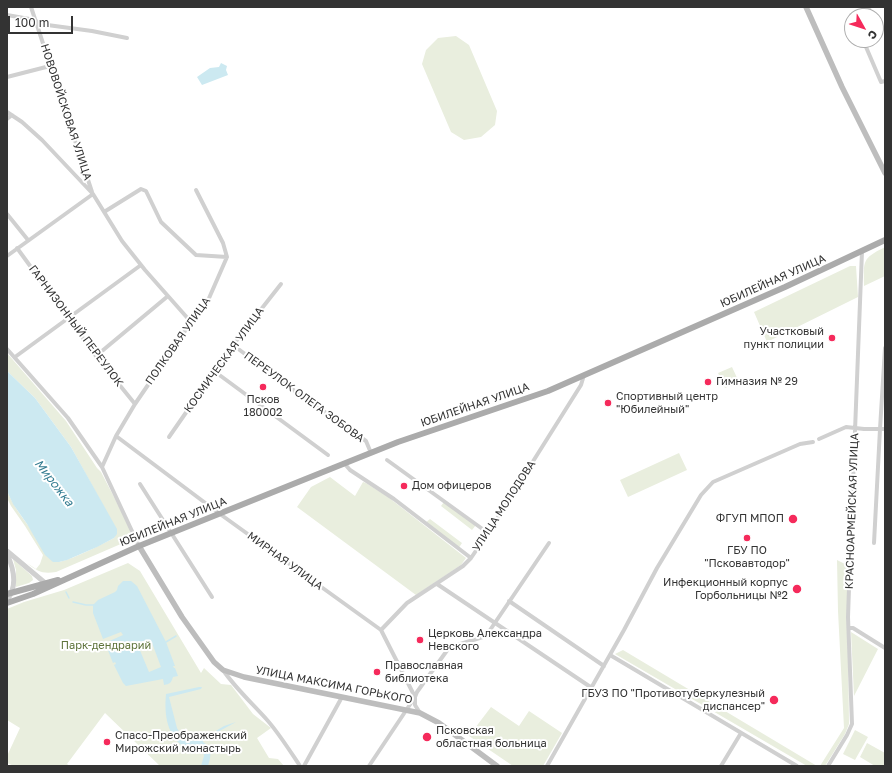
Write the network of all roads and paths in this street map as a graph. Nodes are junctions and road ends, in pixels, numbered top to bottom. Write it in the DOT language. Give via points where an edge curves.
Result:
graph roads {
  1 [pos="31,7"];
  2 [pos="806,7"];
  3 [pos="7,15"];
  4 [pos="35,20"];
  5 [pos="127,38"];
  6 [pos="866,48"];
  7 [pos="50,66"];
  8 [pos="7,77"];
  9 [pos="885,81"];
  10 [pos="7,112"];
  11 [pos="12,115"];
  12 [pos="7,119"];
  13 [pos="885,173"];
  14 [pos="196,190"];
  15 [pos="93,194"];
  16 [pos="104,212"];
  17 [pos="7,214"];
  18 [pos="28,240"];
  19 [pos="885,240"];
  20 [pos="17,248"];
  21 [pos="862,250"];
  22 [pos="7,256"];
  23 [pos="227,257"];
  24 [pos="141,265"];
  25 [pos="281,284"];
  26 [pos="168,296"];
  27 [pos="68,317"];
  28 [pos="191,322"];
  29 [pos="233,345"];
  30 [pos="885,348"];
  31 [pos="7,349"];
  32 [pos="96,356"];
  33 [pos="15,357"];
  34 [pos="214,372"];
  35 [pos="884,372"];
  36 [pos="584,375"];
  37 [pos="135,404"];
  38 [pos="883,413"];
  39 [pos="855,428"];
  40 [pos="883,429"];
  41 [pos="116,436"];
  42 [pos="169,437"];
  43 [pos="819,439"];
  44 [pos="813,442"];
  45 [pos="370,453"];
  46 [pos="328,455"];
  47 [pos="387,460"];
  48 [pos="344,464"];
  49 [pos="102,467"];
  50 [pos="140,484"];
  51 [pos="220,514"];
  52 [pos="488,533"];
  53 [pos="170,534"];
  54 [pos="549,543"];
  55 [pos="874,543"];
  56 [pos="139,546"];
  57 [pos="7,551"];
  58 [pos="7,554"];
  59 [pos="471,558"];
  60 [pos="67,578"];
  61 [pos="44,582"];
  62 [pos="437,584"];
  63 [pos="9,593"];
  64 [pos="212,597"];
  65 [pos="7,600"];
  66 [pos="509,601"];
  67 [pos="7,603"];
  68 [pos="494,623"];
  69 [pos="849,628"];
  70 [pos="381,630"];
  71 [pos="885,648"];
  72 [pos="610,656"];
  73 [pos="604,666"];
  74 [pos="223,670"];
  75 [pos="592,688"];
  76 [pos="342,697"];
  77 [pos="415,697"];
  78 [pos="407,710"];
  79 [pos="420,713"];
  80 [pos="741,733"];
  81 [pos="300,766"];
  82 [pos="304,766"];
  83 [pos="369,766"];
  84 [pos="497,766"];
  85 [pos="547,766"];
  86 [pos="721,766"];
  87 [pos="797,766"];
  88 [pos="828,766"];
  1 -- 4 [label="street, НОВОВОЙСКОВАЯ УЛИЦА"];
  2 -- 13 [label="main road"];
  3 -- 4 [label="street"];
  4 -- 5 [label="street" via="40,24"];
  4 -- 7 [label="street, НОВОВОЙСКОВАЯ УЛИЦА"];
  6 -- 9 [label="street" via="881,82"];
  7 -- 8 [label="street"];
  7 -- 15 [label="street, НОВОВОЙСКОВАЯ УЛИЦА"];
  10 -- 11 [label="street"];
  11 -- 12 [label="street"];
  11 -- 15 [label="street" via="42,140"];
  14 -- 23 [label="street" via="224,243"];
  15 -- 16 [label="street"];
  15 -- 18 [label="street"];
  16 -- 23 [label="street" via="141,189 146,191 161,222 196,255"];
  16 -- 24 [label="street"];
  17 -- 18 [label="street"];
  18 -- 20 [label="street"];
  19 -- 21 [label="main road, ЮБИЛЕЙНАЯ УЛИЦА"];
  20 -- 22 [label="street"];
  20 -- 27 [label="street, ГАРНИЗОННЫЙ ПЕРЕУЛОК"];
  21 -- 36 [label="main road, ЮБИЛЕЙНАЯ УЛИЦА" via="785,287"];
  21 -- 39 [label="street, КРАСНОАРМЕЙСКАЯ УЛИЦА"];
  23 -- 28 [label="street, ПОЛКОВАЯ УЛИЦА" via="206,305"];
  24 -- 26 [label="street"];
  24 -- 27 [label="street"];
  25 -- 29 [label="street, КОСМИЧЕСКАЯ УЛИЦА"];
  26 -- 28 [label="street"];
  26 -- 32 [label="street"];
  27 -- 32 [label="street, ГАРНИЗОННЫЙ ПЕРЕУЛОК"];
  27 -- 33 [label="street"];
  28 -- 37 [label="street, ПОЛКОВАЯ УЛИЦА"];
  29 -- 34 [label="street, КОСМИЧЕСКАЯ УЛИЦА"];
  29 -- 45 [label="street, ПЕРЕУЛОК ОЛЕГА ЗОБОВА" via="366,441"];
  30 -- 35 [label="street"];
  31 -- 33 [label="street"];
  32 -- 37 [label="street, ГАРНИЗОННЫЙ ПЕРЕУЛОК"];
  33 -- 49 [label="street" via="68,418"];
  34 -- 42 [label="street, КОСМИЧЕСКАЯ УЛИЦА"];
  34 -- 46 [label="street"];
  35 -- 38 [label="street"];
  36 -- 45 [label="main road, ЮБИЛЕЙНАЯ УЛИЦА" via="548,391"];
  36 -- 52 [label="street, УЛИЦА МОЛОДОВА" via="582,385"];
  37 -- 41 [label="street, ПОЛКОВАЯ УЛИЦА"];
  38 -- 40 [label="street"];
  39 -- 40 [label="street"];
  39 -- 43 [label="street" via="846,427"];
  39 -- 69 [label="street, КРАСНОАРМЕЙСКАЯ УЛИЦА"];
  40 -- 55 [label="street"];
  41 -- 49 [label="street, ПОЛКОВАЯ УЛИЦА"];
  41 -- 51 [label="street, МИРНАЯ УЛИЦА"];
  44 -- 72 [label="street" via="800,444 713,482 701,495 657,568"];
  45 -- 48 [label="main road, ЮБИЛЕЙНАЯ УЛИЦА"];
  47 -- 52 [label="street"];
  48 -- 51 [label="main road, ЮБИЛЕЙНАЯ УЛИЦА"];
  48 -- 59 [label="street"];
  49 -- 56 [label="street"];
  50 -- 53 [label="street"];
  51 -- 53 [label="main road, ЮБИЛЕЙНАЯ УЛИЦА"];
  51 -- 70 [label="street, МИРНАЯ УЛИЦА"];
  52 -- 59 [label="street, УЛИЦА МОЛОДОВА"];
  53 -- 56 [label="main road, ЮБИЛЕЙНАЯ УЛИЦА"];
  53 -- 64 [label="street"];
  54 -- 66 [label="street"];
  56 -- 60 [label="main road, ЮБИЛЕЙНАЯ УЛИЦА"];
  56 -- 74 [label="main road" via="182,616 214,662"];
  57 -- 61 [label="street"];
  58 -- 63 [label="street" via="14,583"];
  59 -- 62 [label="street, УЛИЦА МОЛОДОВА"];
  60 -- 61 [label="main road, ЮБИЛЕЙНАЯ УЛИЦА"];
  60 -- 67 [label="main road, ЮБИЛЕЙНАЯ УЛИЦА"];
  61 -- 63 [label="main road, ЮБИЛЕЙНАЯ УЛИЦА"];
  62 -- 68 [label="street"];
  62 -- 70 [label="street, УЛИЦА МОЛОДОВА" via="407,603"];
  63 -- 65 [label="street"];
  66 -- 68 [label="street"];
  66 -- 73 [label="street"];
  68 -- 75 [label="street"];
  68 -- 77 [label="street" via="486,636 451,645"];
  69 -- 71 [label="street"];
  69 -- 88 [label="street, КРАСНОАРМЕЙСКАЯ УЛИЦА" via="852,724"];
  70 -- 77 [label="street, МИРНАЯ УЛИЦА"];
  72 -- 73 [label="street"];
  72 -- 80 [label="street"];
  73 -- 75 [label="street"];
  74 -- 76 [label="main road, УЛИЦА МАКСИМА ГОРЬКОГО" via="244,678"];
  74 -- 81 [label="street" via="287,745"];
  75 -- 85 [label="street"];
  76 -- 78 [label="main road, УЛИЦА МАКСИМА ГОРЬКОГО"];
  76 -- 82 [label="street"];
  77 -- 78 [label="street"];
  77 -- 79 [label="street, МИРНАЯ УЛИЦА" via="415,705"];
  78 -- 79 [label="main road, УЛИЦА МАКСИМА ГОРЬКОГО"];
  78 -- 83 [label="street"];
  79 -- 84 [label="main road, УЛИЦА МАКСИМА ГОРЬКОГО"];
  80 -- 86 [label="street"];
  80 -- 87 [label="street"];
}
